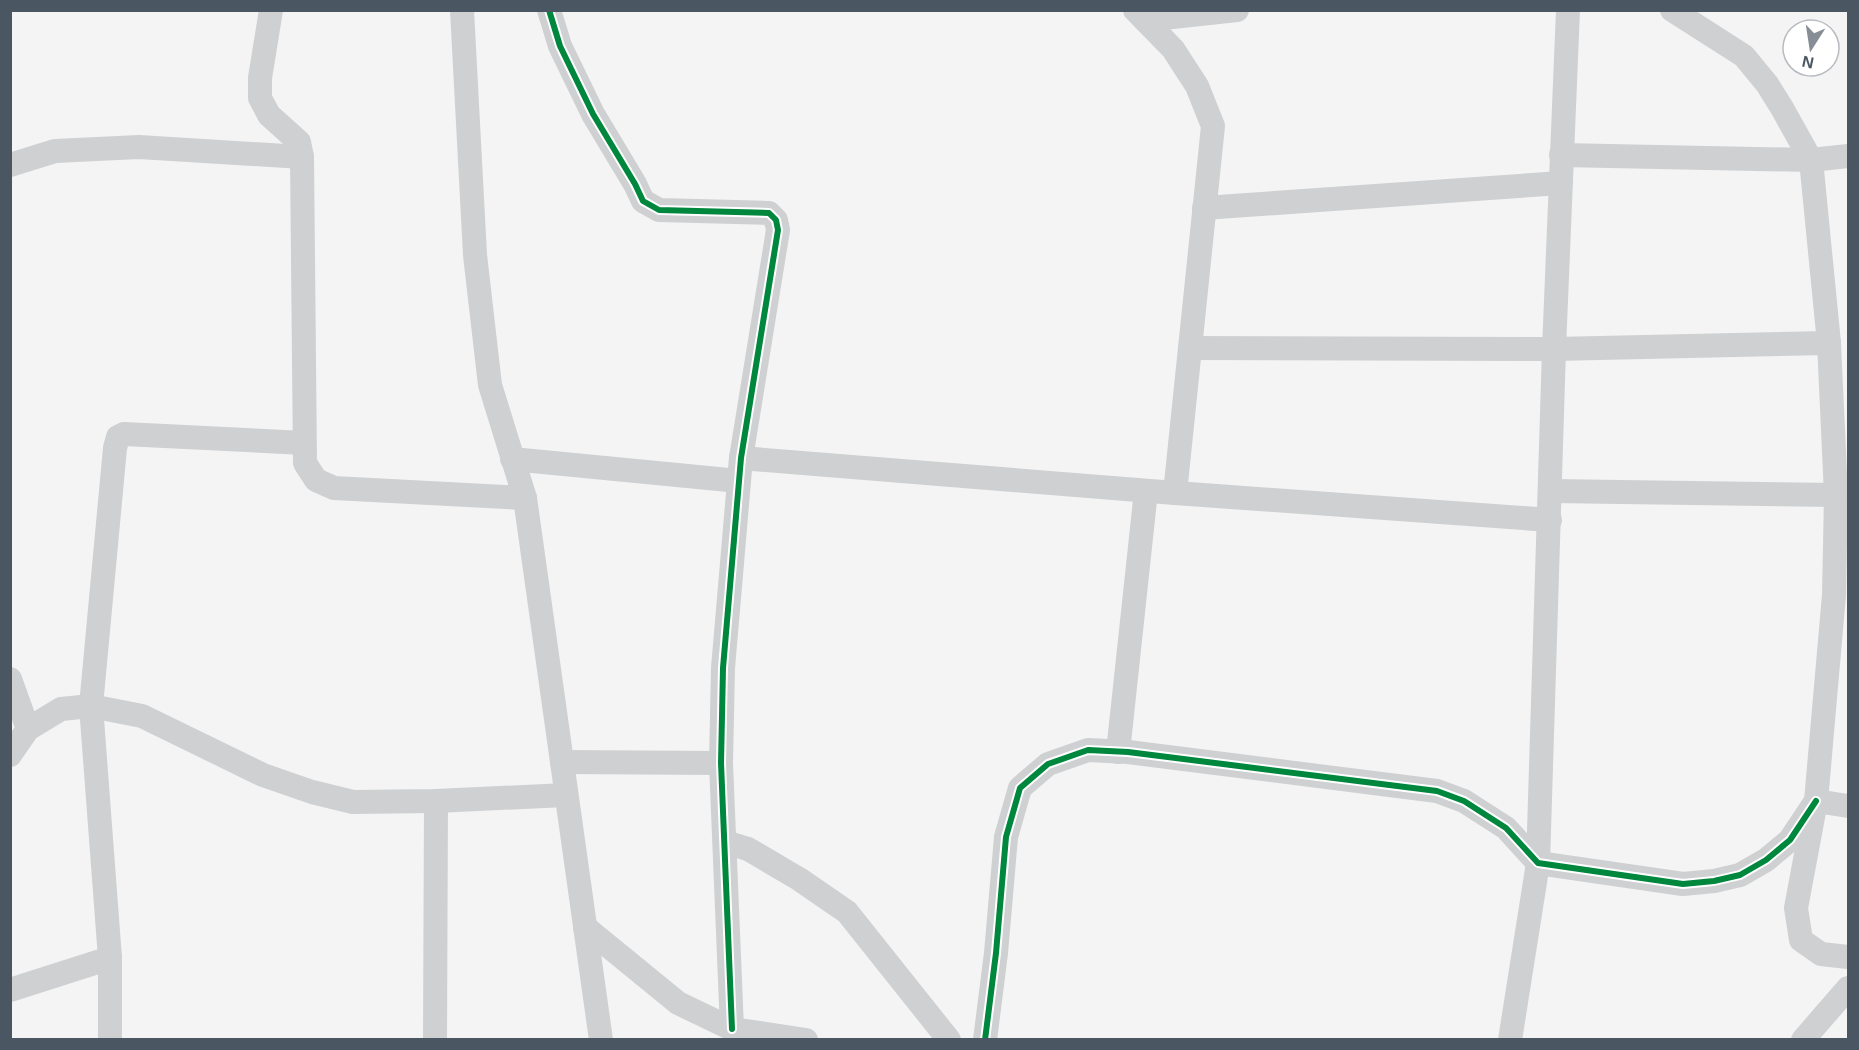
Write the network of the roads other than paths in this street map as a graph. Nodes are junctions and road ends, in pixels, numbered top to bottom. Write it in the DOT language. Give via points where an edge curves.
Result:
graph roads {
  1 [pos="271,10"];
  2 [pos="462,10"];
  3 [pos="549,10"];
  4 [pos="1237,10"];
  5 [pos="1568,10"];
  6 [pos="1672,10"];
  7 [pos="1232,11"];
  8 [pos="1140,15"];
  9 [pos="1561,155"];
  10 [pos="1848,156"];
  11 [pos="302,157"];
  12 [pos="1811,160"];
  13 [pos="10,165"];
  14 [pos="1561,183"];
  15 [pos="1204,208"];
  16 [pos="1829,344"];
  17 [pos="1190,348"];
  18 [pos="1554,349"];
  19 [pos="304,443"];
  20 [pos="741,458"];
  21 [pos="512,459"];
  22 [pos="740,481"];
  23 [pos="1146,491"];
  24 [pos="1551,491"];
  25 [pos="1175,493"];
  26 [pos="1836,495"];
  27 [pos="525,498"];
  28 [pos="1550,520"];
  29 [pos="1841,596"];
  30 [pos="10,679"];
  31 [pos="91,706"];
  32 [pos="28,729"];
  33 [pos="1118,752"];
  34 [pos="10,755"];
  35 [pos="562,762"];
  36 [pos="721,763"];
  37 [pos="566,795"];
  38 [pos="436,801"];
  39 [pos="1816,801"];
  40 [pos="1848,806"];
  41 [pos="725,842"];
  42 [pos="1538,863"];
  43 [pos="585,927"];
  44 [pos="1848,957"];
  45 [pos="110,958"];
  46 [pos="1848,988"];
  47 [pos="10,990"];
  48 [pos="732,1029"];
  49 [pos="110,1040"];
  50 [pos="435,1040"];
  51 [pos="601,1040"];
  52 [pos="806,1040"];
  53 [pos="949,1040"];
  54 [pos="985,1040"];
  55 [pos="1510,1040"];
  56 [pos="1803,1040"];
  1 -- 11 [label="street" via="260,98 269,115 299,142"];
  2 -- 21 [label="street" via="475,255 490,385"];
  3 -- 20 [label="street" via="560,46 593,114 643,201 659,210 769,213 776,220 778,230"];
  4 -- 7 [label="street"];
  5 -- 9 [label="street"];
  6 -- 12 [label="street" via="1744,57 1777,100"];
  7 -- 8 [label="street"];
  8 -- 15 [label="street" via="1173,49 1197,86 1213,126"];
  9 -- 12 [label="street"];
  9 -- 14 [label="street"];
  10 -- 12 [label="street"];
  11 -- 13 [label="street" via="139,147 55,151"];
  11 -- 19 [label="street"];
  12 -- 16 [label="street"];
  14 -- 15 [label="street"];
  14 -- 18 [label="street"];
  15 -- 17 [label="street"];
  16 -- 18 [label="street"];
  16 -- 26 [label="street"];
  17 -- 18 [label="street"];
  17 -- 25 [label="street"];
  18 -- 24 [label="street"];
  19 -- 27 [label="street" via="305,463 316,480 334,488"];
  19 -- 31 [label="street" via="124,434 118,437"];
  20 -- 22 [label="street"];
  20 -- 23 [label="street"];
  21 -- 22 [label="street"];
  21 -- 27 [label="street"];
  22 -- 36 [label="street" via="723,669"];
  23 -- 25 [label="street"];
  23 -- 33 [label="street"];
  24 -- 26 [label="street"];
  24 -- 28 [label="street"];
  25 -- 28 [label="street"];
  26 -- 29 [label="street"];
  27 -- 35 [label="street"];
  28 -- 42 [label="street"];
  29 -- 39 [label="street"];
  30 -- 32 [label="street"];
  31 -- 32 [label="street" via="61,709"];
  31 -- 38 [label="street" via="142,716 262,775 312,792 353,802"];
  31 -- 45 [label="street"];
  32 -- 34 [label="street"];
  33 -- 42 [label="street" via="1437,791 1464,801 1506,828"];
  33 -- 54 [label="street" via="1088,750 1048,764 1020,788 1006,837"];
  35 -- 36 [label="street"];
  35 -- 37 [label="street"];
  36 -- 41 [label="street"];
  37 -- 38 [label="street"];
  37 -- 43 [label="street"];
  38 -- 50 [label="street"];
  39 -- 40 [label="street"];
  39 -- 42 [label="street" via="1790,840 1766,860 1740,874 1714,881 1683,884"];
  39 -- 44 [label="street" via="1796,908 1801,940 1821,954"];
  41 -- 48 [label="street"];
  41 -- 53 [label="street" via="748,849 847,912"];
  42 -- 55 [label="street"];
  43 -- 48 [label="street" via="678,1003"];
  43 -- 51 [label="street"];
  45 -- 47 [label="street"];
  45 -- 49 [label="street"];
  46 -- 56 [label="street"];
  48 -- 52 [label="street"];
}
